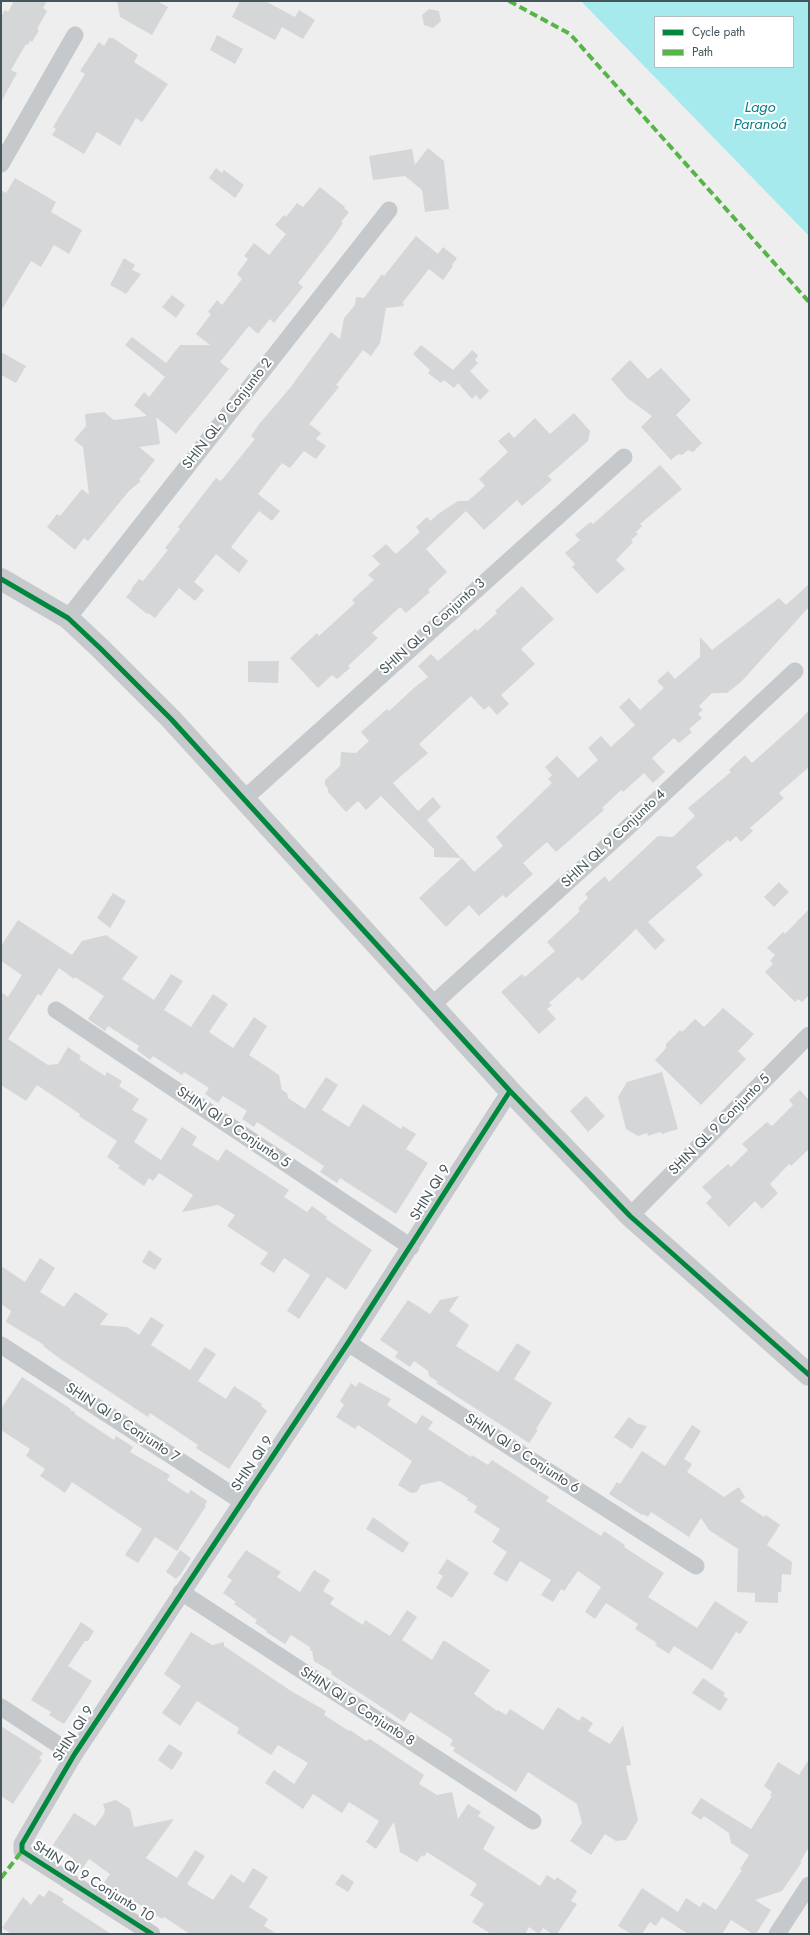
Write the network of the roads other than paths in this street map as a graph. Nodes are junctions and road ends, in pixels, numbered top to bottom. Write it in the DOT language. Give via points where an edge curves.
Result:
graph roads {
  1 [pos="74,35"];
  2 [pos="1,164"];
  3 [pos="389,210"];
  4 [pos="624,457"];
  5 [pos="1,579"];
  6 [pos="68,618"];
  7 [pos="795,671"];
  8 [pos="244,799"];
  9 [pos="432,1005"];
  10 [pos="56,1010"];
  11 [pos="809,1035"];
  12 [pos="510,1092"];
  13 [pos="630,1216"];
  14 [pos="411,1247"];
  15 [pos="348,1343"];
  16 [pos="1,1345"];
  17 [pos="809,1375"];
  18 [pos="243,1502"];
  19 [pos="696,1566"];
  20 [pos="181,1592"];
  21 [pos="1,1707"];
  22 [pos="74,1755"];
  23 [pos="533,1821"];
  24 [pos="22,1851"];
  25 [pos="809,1884"];
  26 [pos="152,1934"];
  27 [pos="777,1934"];
  1 -- 2 [label="street"];
  3 -- 6 [label="street, SHIN QL 9 Conjunto 2"];
  4 -- 8 [label="street, SHIN QL 9 Conjunto 3"];
  5 -- 6 [label="street"];
  6 -- 8 [label="street" via="171,719"];
  7 -- 9 [label="street, SHIN QL 9 Conjunto 4"];
  8 -- 9 [label="street"];
  9 -- 12 [label="street"];
  10 -- 14 [label="street, SHIN QI 9 Conjunto 5"];
  11 -- 13 [label="street, SHIN QL 9 Conjunto 5"];
  12 -- 13 [label="street"];
  12 -- 14 [label="street, SHIN QI 9"];
  13 -- 17 [label="street"];
  14 -- 15 [label="street, SHIN QI 9"];
  15 -- 18 [label="street, SHIN QI 9"];
  15 -- 19 [label="street, SHIN QI 9 Conjunto 6"];
  16 -- 18 [label="street, SHIN QI 9 Conjunto 7"];
  18 -- 20 [label="street, SHIN QI 9"];
  20 -- 22 [label="street, SHIN QI 9"];
  20 -- 23 [label="street, SHIN QI 9 Conjunto 8"];
  21 -- 22 [label="street"];
  22 -- 24 [label="street, SHIN QI 9" via="22,1844"];
  24 -- 26 [label="street, SHIN QI 9 Conjunto 10"];
  25 -- 27 [label="street"];
}
